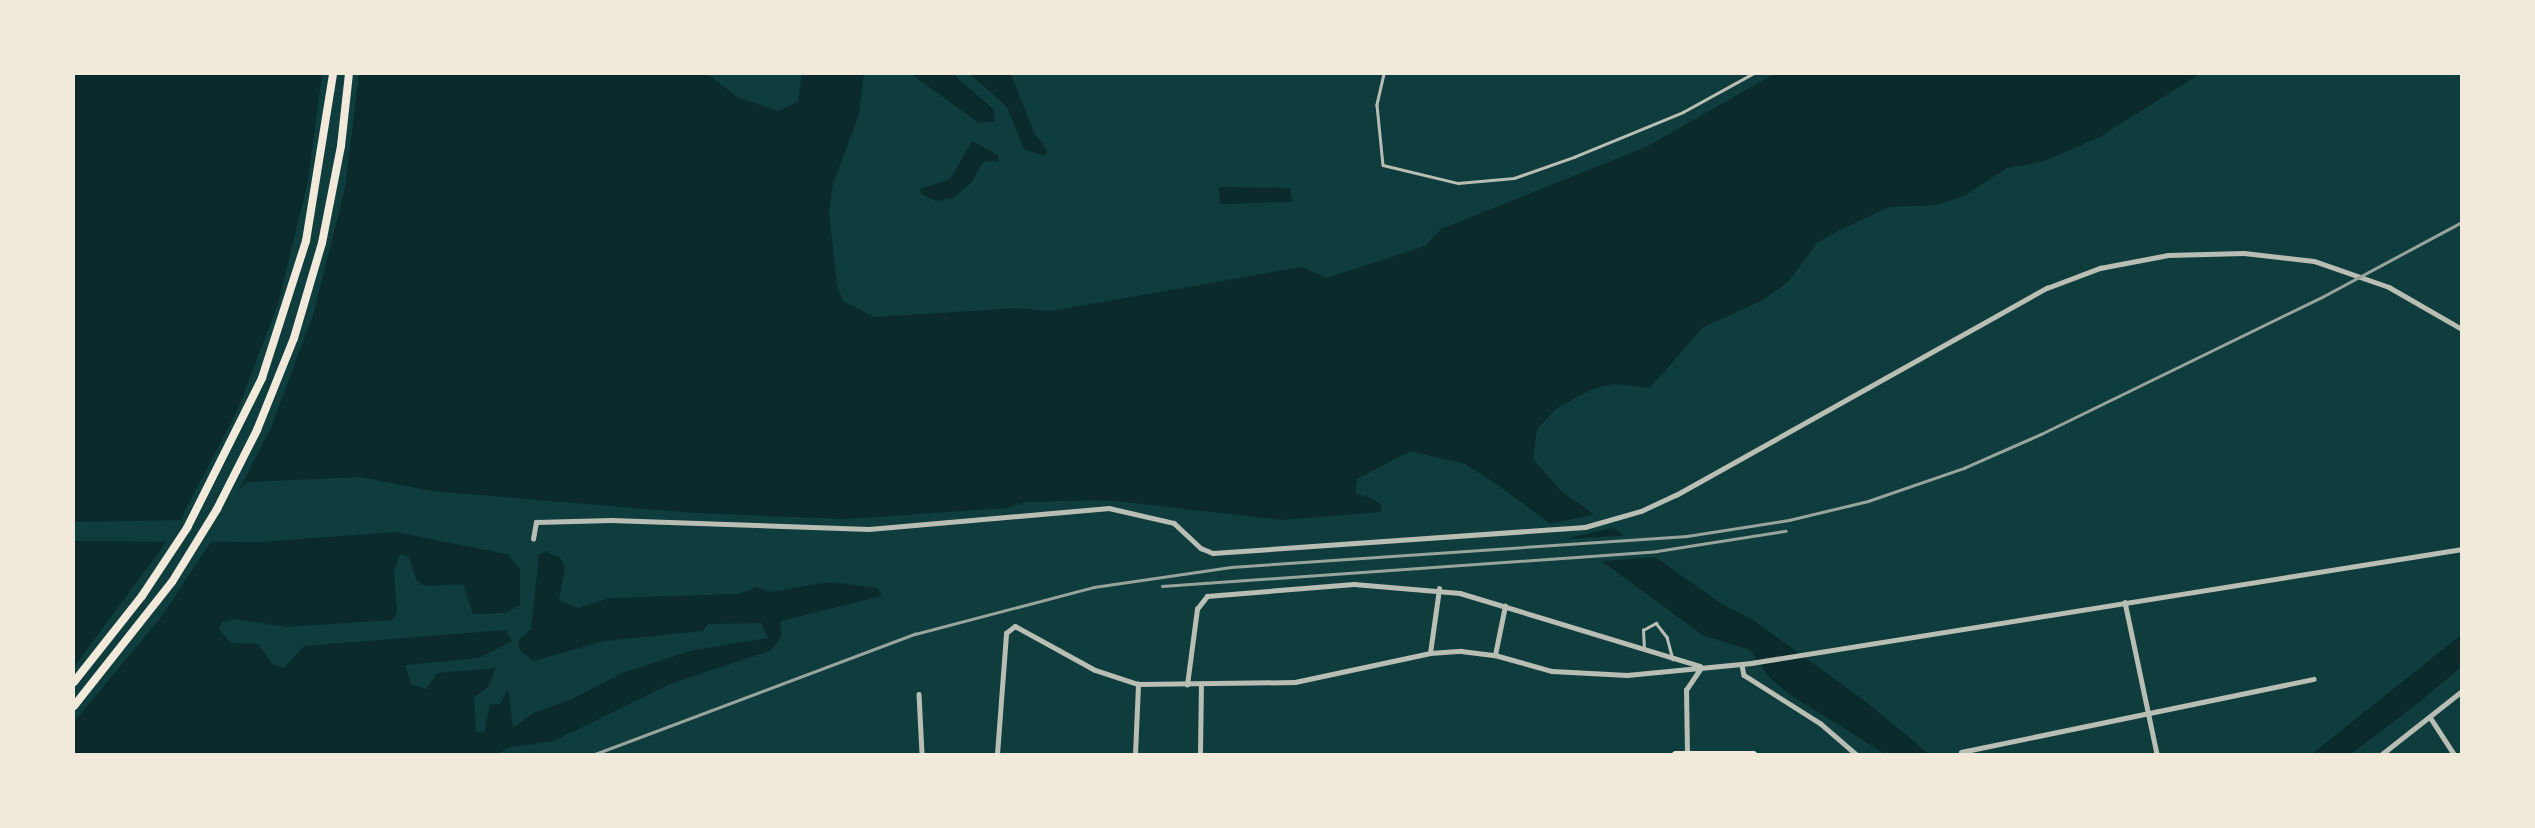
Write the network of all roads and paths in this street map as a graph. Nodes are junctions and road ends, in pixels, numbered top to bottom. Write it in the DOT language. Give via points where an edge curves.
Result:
graph roads {
  1 [pos="333,74"];
  2 [pos="349,74"];
  3 [pos="1384,74"];
  4 [pos="1752,74"];
  5 [pos="2462,329"];
  6 [pos="533,539"];
  7 [pos="2462,548"];
  8 [pos="1439,589"];
  9 [pos="2125,602"];
  10 [pos="1505,606"];
  11 [pos="1644,650"];
  12 [pos="1430,653"];
  13 [pos="1495,654"];
  14 [pos="1673,659"];
  15 [pos="1742,664"];
  16 [pos="1704,667"];
  17 [pos="2314,679"];
  18 [pos="74,682"];
  19 [pos="1138,684"];
  20 [pos="1187,685"];
  21 [pos="1201,685"];
  22 [pos="2462,691"];
  23 [pos="919,694"];
  24 [pos="74,706"];
  25 [pos="2148,712"];
  26 [pos="2430,717"];
  27 [pos="1961,752"];
  28 [pos="1200,753"];
  29 [pos="1686,753"];
  30 [pos="922,754"];
  31 [pos="997,754"];
  32 [pos="1135,754"];
  33 [pos="1675,754"];
  34 [pos="1753,754"];
  35 [pos="1856,754"];
  36 [pos="2157,754"];
  37 [pos="2382,754"];
  38 [pos="2454,754"];
  1 -- 18 [label="highway" via="306,241 262,378 187,528 142,596"];
  2 -- 24 [label="highway" via="322,243 294,338 257,430 182,566"];
  3 -- 4 [label="lane" via="1377,105 1383,165 1458,183 1514,178 1574,157 1683,112"];
  5 -- 6 [label="street" via="2420,302 2343,269 2288,256 2168,255 2076,276 2019,301 1676,495 1613,520 1555,531 1203,550 1177,524 1109,508 869,530 611,520 536,522"];
  7 -- 9 [label="street"];
  8 -- 10 [label="street"];
  8 -- 12 [label="street"];
  8 -- 20 [label="street" via="1354,584 1209,595 1198,609"];
  9 -- 15 [label="street"];
  9 -- 25 [label="street"];
  10 -- 11 [label="street"];
  10 -- 13 [label="street"];
  11 -- 14 [label="street"];
  11 -- 14 [label="lane" via="1643,630 1656,623 1667,637"];
  12 -- 13 [label="street"];
  12 -- 21 [label="street" via="1295,682"];
  13 -- 16 [label="street" via="1528,666 1592,675"];
  14 -- 16 [label="street"];
  15 -- 16 [label="street"];
  15 -- 35 [label="street" via="1744,675 1819,723"];
  16 -- 29 [label="street" via="1691,677 1686,690"];
  17 -- 25 [label="street"];
  19 -- 20 [label="street"];
  19 -- 31 [label="street" via="1089,667 1022,628 1009,629"];
  19 -- 32 [label="street"];
  20 -- 21 [label="street"];
  21 -- 28 [label="street"];
  22 -- 26 [label="street"];
  23 -- 30 [label="street"];
  25 -- 27 [label="street"];
  25 -- 36 [label="street"];
  26 -- 37 [label="street"];
  26 -- 38 [label="street"];
  29 -- 33 [label="main road"];
  29 -- 34 [label="main road"];
}
